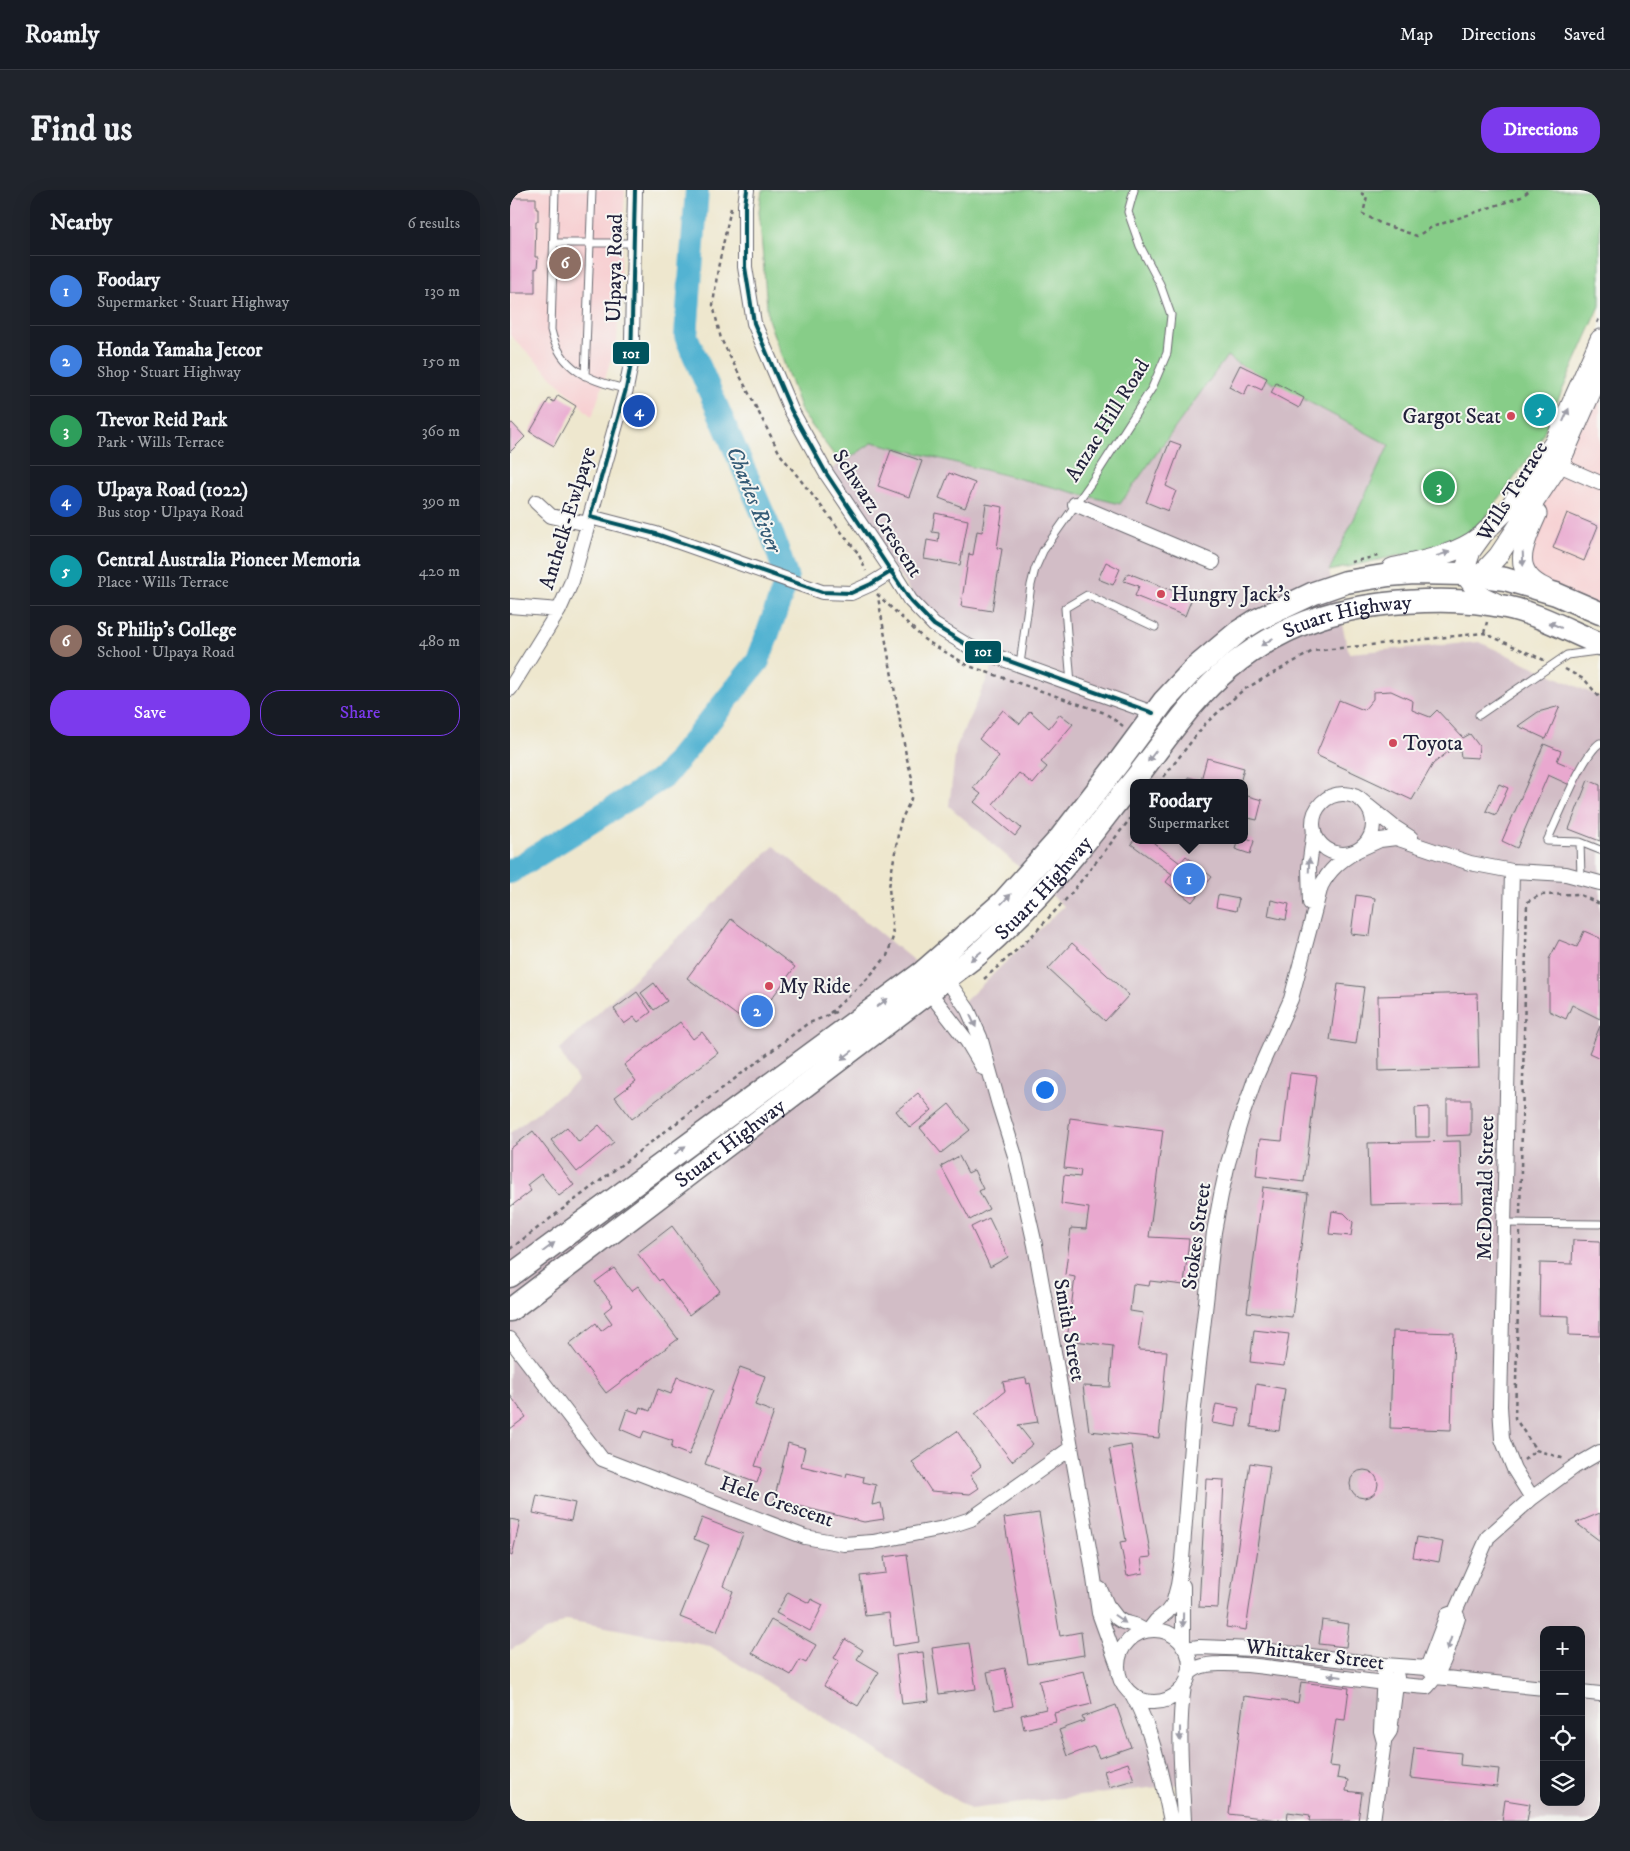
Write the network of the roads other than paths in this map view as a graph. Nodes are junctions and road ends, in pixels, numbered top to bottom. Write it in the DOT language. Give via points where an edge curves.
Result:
graph roads {
  1 [pos="555,190"];
  2 [pos="592,190"];
  3 [pos="635,190"];
  4 [pos="747,190"];
  5 [pos="1134,190"];
  6 [pos="554,243"];
  7 [pos="590,243"];
  8 [pos="634,243"];
  9 [pos="1600,339"];
  10 [pos="1600,372"];
  11 [pos="585,376"];
  12 [pos="626,389"];
  13 [pos="613,433"];
  14 [pos="1551,462"];
  15 [pos="1600,483"];
  16 [pos="536,502"];
  17 [pos="1075,504"];
  18 [pos="589,520"];
  19 [pos="1484,533"];
  20 [pos="1213,562"];
  21 [pos="892,571"];
  22 [pos="1472,578"];
  23 [pos="1346,582"];
  24 [pos="1556,594"];
  25 [pos="1430,601"];
  26 [pos="510,606"];
  27 [pos="1507,607"];
  28 [pos="559,610"];
  29 [pos="1600,613"];
  30 [pos="1155,627"];
  31 [pos="1600,644"];
  32 [pos="1600,651"];
  33 [pos="1020,664"];
  34 [pos="1072,684"];
  35 [pos="510,689"];
  36 [pos="1153,713"];
  37 [pos="1479,715"];
  38 [pos="1171,730"];
  39 [pos="1600,743"];
  40 [pos="1135,779"];
  41 [pos="1130,785"];
  42 [pos="1364,803"];
  43 [pos="1314,829"];
  44 [pos="1580,842"];
  45 [pos="1424,847"];
  46 [pos="1600,850"];
  47 [pos="1358,851"];
  48 [pos="1512,871"];
  49 [pos="1581,877"];
  50 [pos="1600,883"];
  51 [pos="1308,932"];
  52 [pos="931,978"];
  53 [pos="999,1105"];
  54 [pos="1504,1224"];
  55 [pos="1600,1224"];
  56 [pos="510,1276"];
  57 [pos="510,1310"];
  58 [pos="510,1339"];
  59 [pos="1071,1448"];
  60 [pos="1600,1452"];
  61 [pos="1532,1498"];
  62 [pos="1182,1560"];
  63 [pos="1092,1564"];
  64 [pos="1147,1631"];
  65 [pos="1184,1648"];
  66 [pos="1118,1666"];
  67 [pos="1391,1666"];
  68 [pos="1431,1673"];
  69 [pos="1186,1680"];
  70 [pos="1390,1684"];
  71 [pos="1540,1687"];
  72 [pos="1585,1692"];
  73 [pos="1600,1694"];
  74 [pos="1133,1696"];
  75 [pos="1171,1821"];
  76 [pos="1184,1821"];
  77 [pos="1373,1821"];
  1 -- 6 [label="lane"];
  2 -- 7 [label="lane"];
  3 -- 8 [label="street, Ulpaya Road"];
  4 -- 21 [label="street, Schwarz Crescent" via="745,267 754,324 791,410 826,473"];
  5 -- 17 [label="lane, Anzac Hill Road" via="1128,212 1172,315 1167,353 1152,388"];
  6 -- 7 [label="lane"];
  6 -- 11 [label="lane" via="551,330 554,343 572,368"];
  7 -- 8 [label="lane"];
  7 -- 11 [label="lane"];
  8 -- 12 [label="street, Ulpaya Road" via="631,364"];
  14 -- 9 [label="main road, Wills Terrace, one-way" via="1561,428"];
  10 -- 14 [label="main road, Wills Terrace"];
  11 -- 12 [label="lane"];
  12 -- 13 [label="street, Ulpaya Road"];
  13 -- 18 [label="street, Anthelk-Ewlpaye"];
  14 -- 15 [label="street"];
  14 -- 19 [label="main road, Wills Terrace"];
  14 -- 22 [label="main road, Wills Terrace" via="1498,556"];
  14 -- 24 [label="main road, one-way" via="1522,552 1522,563 1529,577"];
  16 -- 18 [label="street" via="551,516"];
  17 -- 20 [label="street"];
  17 -- 33 [label="lane, Anzac Hill Road" via="1035,569"];
  18 -- 21 [label="street" via="656,534 822,592 851,592"];
  18 -- 28 [label="street, Anthelk-Ewlpaye" via="572,581"];
  19 -- 22 [label="main road, Wills Terrace" via="1471,551 1466,566"];
  23 -- 19 [label="main road, one-way" via="1455,550"];
  21 -- 33 [label="street, Schwarz Crescent" via="910,600 934,625 970,647"];
  22 -- 23 [label="highway, Stuart Highway" via="1422,573"];
  22 -- 24 [label="highway, Stuart Highway" via="1524,584"];
  22 -- 25 [label="main road" via="1453,594"];
  22 -- 27 [label="main road" via="1480,595"];
  23 -- 36 [label="highway, Stuart Highway" via="1283,606 1238,632 1194,669"];
  24 -- 29 [label="highway, Stuart Highway"];
  25 -- 27 [label="highway, Stuart Highway"];
  25 -- 38 [label="highway, Stuart Highway, one-way" via="1353,608 1280,634 1228,669"];
  26 -- 28 [label="street"];
  31 -- 27 [label="highway, Stuart Highway, one-way"];
  28 -- 35 [label="street, Anthelk-Ewlpaye"];
  30 -- 34 [label="lane" via="1087,595 1065,608"];
  32 -- 37 [label="lane" via="1568,654"];
  33 -- 34 [label="street, Schwarz Crescent"];
  34 -- 36 [label="street, Schwarz Crescent"];
  36 -- 38 [label="highway"];
  52 -- 36 [label="highway, Stuart Highway, one-way" via="1035,867 1119,762"];
  38 -- 40 [label="highway, Stuart Highway, one-way"];
  39 -- 44 [label="lane" via="1592,749 1577,776 1547,841"];
  41 -- 52 [label="highway, Stuart Highway, one-way" via="1078,851 991,943"];
  42 -- 43 [label="street" via="1343,794 1329,798 1318,808"];
  42 -- 45 [label="street"];
  42 -- 47 [label="street" via="1372,814 1373,828 1371,837"];
  43 -- 47 [label="street" via="1320,842 1332,852"];
  51 -- 43 [label="street, one-way" via="1309,867"];
  44 -- 46 [label="lane"];
  44 -- 49 [label="lane"];
  45 -- 47 [label="street" via="1388,838"];
  45 -- 48 [label="street" via="1470,863"];
  47 -- 51 [label="street" via="1337,864 1325,877"];
  48 -- 49 [label="street"];
  48 -- 54 [label="street, McDonald Street"];
  49 -- 50 [label="street"];
  51 -- 62 [label="street, Stokes Street" via="1291,999 1255,1079 1221,1195 1194,1406"];
  52 -- 53 [label="street, Smith Street" via="976,1053"];
  52 -- 53 [label="street, Smith Street, one-way" via="961,998 975,1023"];
  56 -- 52 [label="highway, Stuart Highway, one-way"];
  52 -- 57 [label="highway, Stuart Highway, one-way"];
  53 -- 59 [label="street, Smith Street" via="1026,1199"];
  54 -- 55 [label="lane"];
  54 -- 61 [label="street, McDonald Street" via="1502,1439 1514,1469"];
  58 -- 59 [label="street, Hele Crescent" via="602,1458 805,1537 823,1541 844,1544 873,1542 944,1528 971,1519"];
  59 -- 63 [label="street, Smith Street"];
  60 -- 61 [label="street"];
  61 -- 68 [label="street" via="1488,1537 1455,1612 1447,1615"];
  62 -- 64 [label="street, Stokes Street" via="1173,1604"];
  62 -- 65 [label="street, Stokes Street, one-way"];
  63 -- 64 [label="street, Smith Street, one-way" via="1111,1612 1123,1622"];
  63 -- 66 [label="street, Smith Street" via="1100,1613"];
  64 -- 65 [label="street" via="1157,1630 1172,1635"];
  64 -- 66 [label="street" via="1128,1640 1119,1656"];
  65 -- 67 [label="street, Whittaker Street" via="1254,1649"];
  65 -- 69 [label="street" via="1189,1661"];
  66 -- 74 [label="street" via="1122,1683"];
  67 -- 68 [label="street, Whittaker Street"];
  67 -- 70 [label="street"];
  68 -- 70 [label="street, Whittaker Street" via="1427,1686"];
  68 -- 71 [label="street, Whittaker Street"];
  70 -- 69 [label="street, Whittaker Street, one-way" via="1219,1664 1192,1671"];
  69 -- 74 [label="street" via="1171,1697 1155,1702"];
  69 -- 76 [label="street, one-way" via="1180,1712"];
  70 -- 77 [label="street" via="1381,1731 1384,1742"];
  72 -- 73 [label="street"];
  74 -- 75 [label="street" via="1151,1740"];
}
